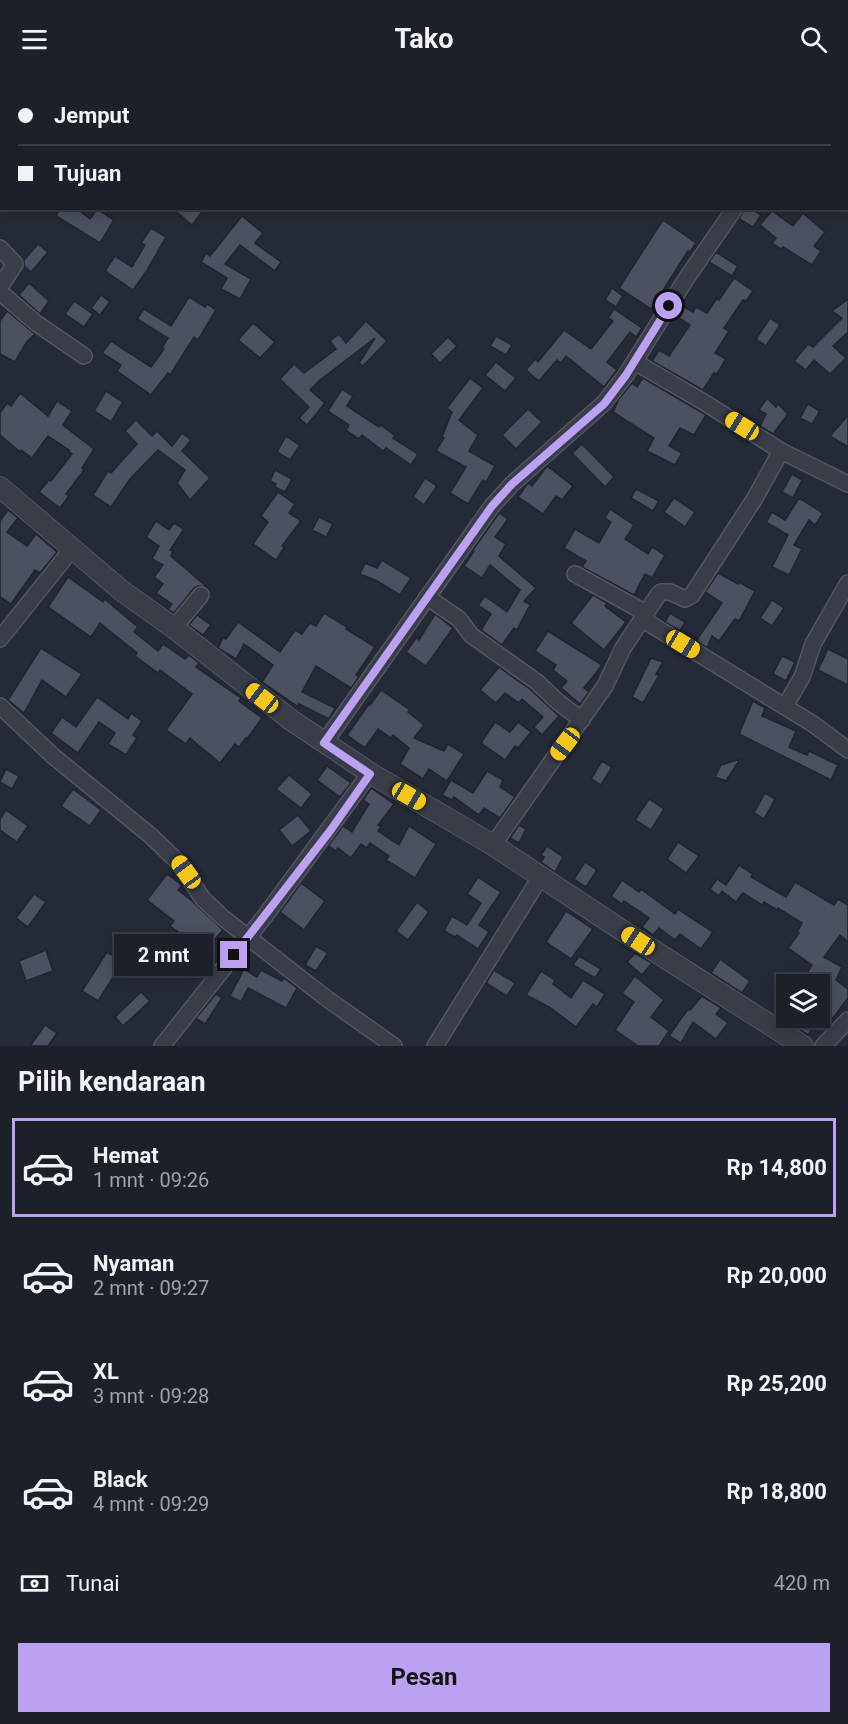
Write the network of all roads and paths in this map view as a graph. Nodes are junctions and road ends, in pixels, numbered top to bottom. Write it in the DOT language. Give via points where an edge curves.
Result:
graph roads {
  1 [pos="734,210"];
  2 [pos="0,248"];
  3 [pos="0,287"];
  4 [pos="0,292"];
  5 [pos="84,356"];
  6 [pos="634,362"];
  7 [pos="781,451"];
  8 [pos="848,484"];
  9 [pos="0,487"];
  10 [pos="72,549"];
  11 [pos="575,574"];
  12 [pos="847,587"];
  13 [pos="201,595"];
  14 [pos="427,597"];
  15 [pos="644,616"];
  16 [pos="174,628"];
  17 [pos="0,639"];
  18 [pos="0,706"];
  19 [pos="785,706"];
  20 [pos="582,720"];
  21 [pos="324,743"];
  22 [pos="848,750"];
  23 [pos="370,774"];
  24 [pos="493,845"];
  25 [pos="541,876"];
  26 [pos="248,937"];
  27 [pos="848,1020"];
  28 [pos="162,1046"];
  29 [pos="394,1046"];
  30 [pos="435,1046"];
  31 [pos="803,1046"];
  32 [pos="823,1046"];
  1 -- 6 [label="street"];
  2 -- 3 [label="street" via="15,264"];
  4 -- 5 [label="street"];
  6 -- 7 [label="street"];
  6 -- 14 [label="street" via="604,404 492,506"];
  7 -- 8 [label="street"];
  7 -- 15 [label="street" via="692,595 685,599 661,592"];
  9 -- 10 [label="street"];
  10 -- 16 [label="street"];
  10 -- 17 [label="street"];
  11 -- 15 [label="street"];
  12 -- 19 [label="street" via="813,644 802,677"];
  13 -- 16 [label="street"];
  14 -- 20 [label="street"];
  14 -- 21 [label="street"];
  15 -- 19 [label="street"];
  15 -- 20 [label="street"];
  16 -- 21 [label="street"];
  18 -- 26 [label="street" via="53,756 151,836 178,862 203,899"];
  19 -- 22 [label="street"];
  20 -- 24 [label="street"];
  21 -- 23 [label="street"];
  23 -- 24 [label="street"];
  23 -- 26 [label="street"];
  24 -- 25 [label="street"];
  25 -- 30 [label="street"];
  25 -- 31 [label="street"];
  26 -- 28 [label="street"];
  26 -- 29 [label="street"];
  27 -- 32 [label="street"];
}
